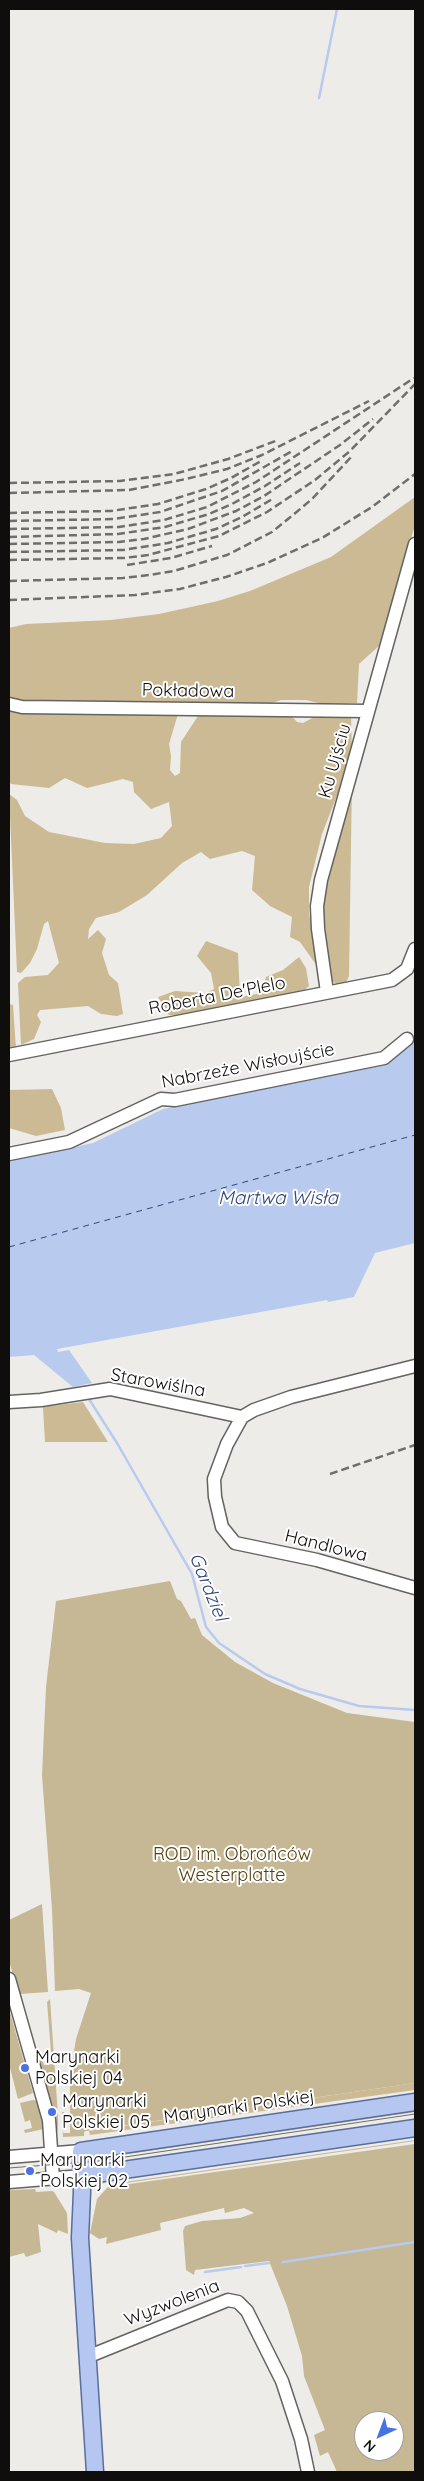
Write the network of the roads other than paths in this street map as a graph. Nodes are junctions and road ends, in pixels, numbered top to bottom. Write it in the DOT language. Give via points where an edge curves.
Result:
graph roads {
  1 [pos="415,544"];
  2 [pos="9,704"];
  3 [pos="367,711"];
  4 [pos="415,949"];
  5 [pos="327,992"];
  6 [pos="407,1039"];
  7 [pos="9,1054"];
  8 [pos="9,1154"];
  9 [pos="415,1366"];
  10 [pos="9,1402"];
  11 [pos="242,1417"];
  12 [pos="415,1588"];
  13 [pos="10,1985"];
  14 [pos="415,2102"];
  15 [pos="415,2128"];
  16 [pos="81,2150"];
  17 [pos="51,2154"];
  18 [pos="9,2157"];
  19 [pos="82,2176"];
  20 [pos="53,2179"];
  21 [pos="9,2182"];
  22 [pos="87,2357"];
  23 [pos="95,2472"];
  24 [pos="308,2472"];
  1 -- 3 [label="street, Ku Ujściu"];
  2 -- 3 [label="street, Pokładowa"];
  3 -- 5 [label="street, Ku Ujściu" via="321,880 317,906"];
  4 -- 5 [label="street, Roberta De'Plelo" via="406,969 392,980"];
  5 -- 7 [label="street, Roberta De'Plelo"];
  6 -- 8 [label="street, Nabrzeże Wisłoujście" via="384,1058 175,1100 161,1099 69,1142"];
  9 -- 11 [label="street" via="291,1397"];
  10 -- 11 [label="street, Starowiślna" via="97,1390 123,1392"];
  11 -- 12 [label="street, Handlowa" via="214,1478 214,1497 222,1527 229,1538 242,1545 317,1560"];
  13 -- 17 [label="street" via="48,2114"];
  14 -- 16 [label="main road, Marynarki Polskiej"];
  15 -- 19 [label="main road"];
  16 -- 17 [label="street, Marynarki Polskiej"];
  16 -- 19 [label="main road"];
  17 -- 18 [label="street, Marynarki Polskiej"];
  17 -- 20 [label="street"];
  19 -- 20 [label="street"];
  19 -- 22 [label="main road" via="80,2238"];
  20 -- 21 [label="street"];
  22 -- 23 [label="main road"];
  22 -- 24 [label="street, Wyzwolenia" via="228,2300 238,2302 247,2311 282,2381"];
}
